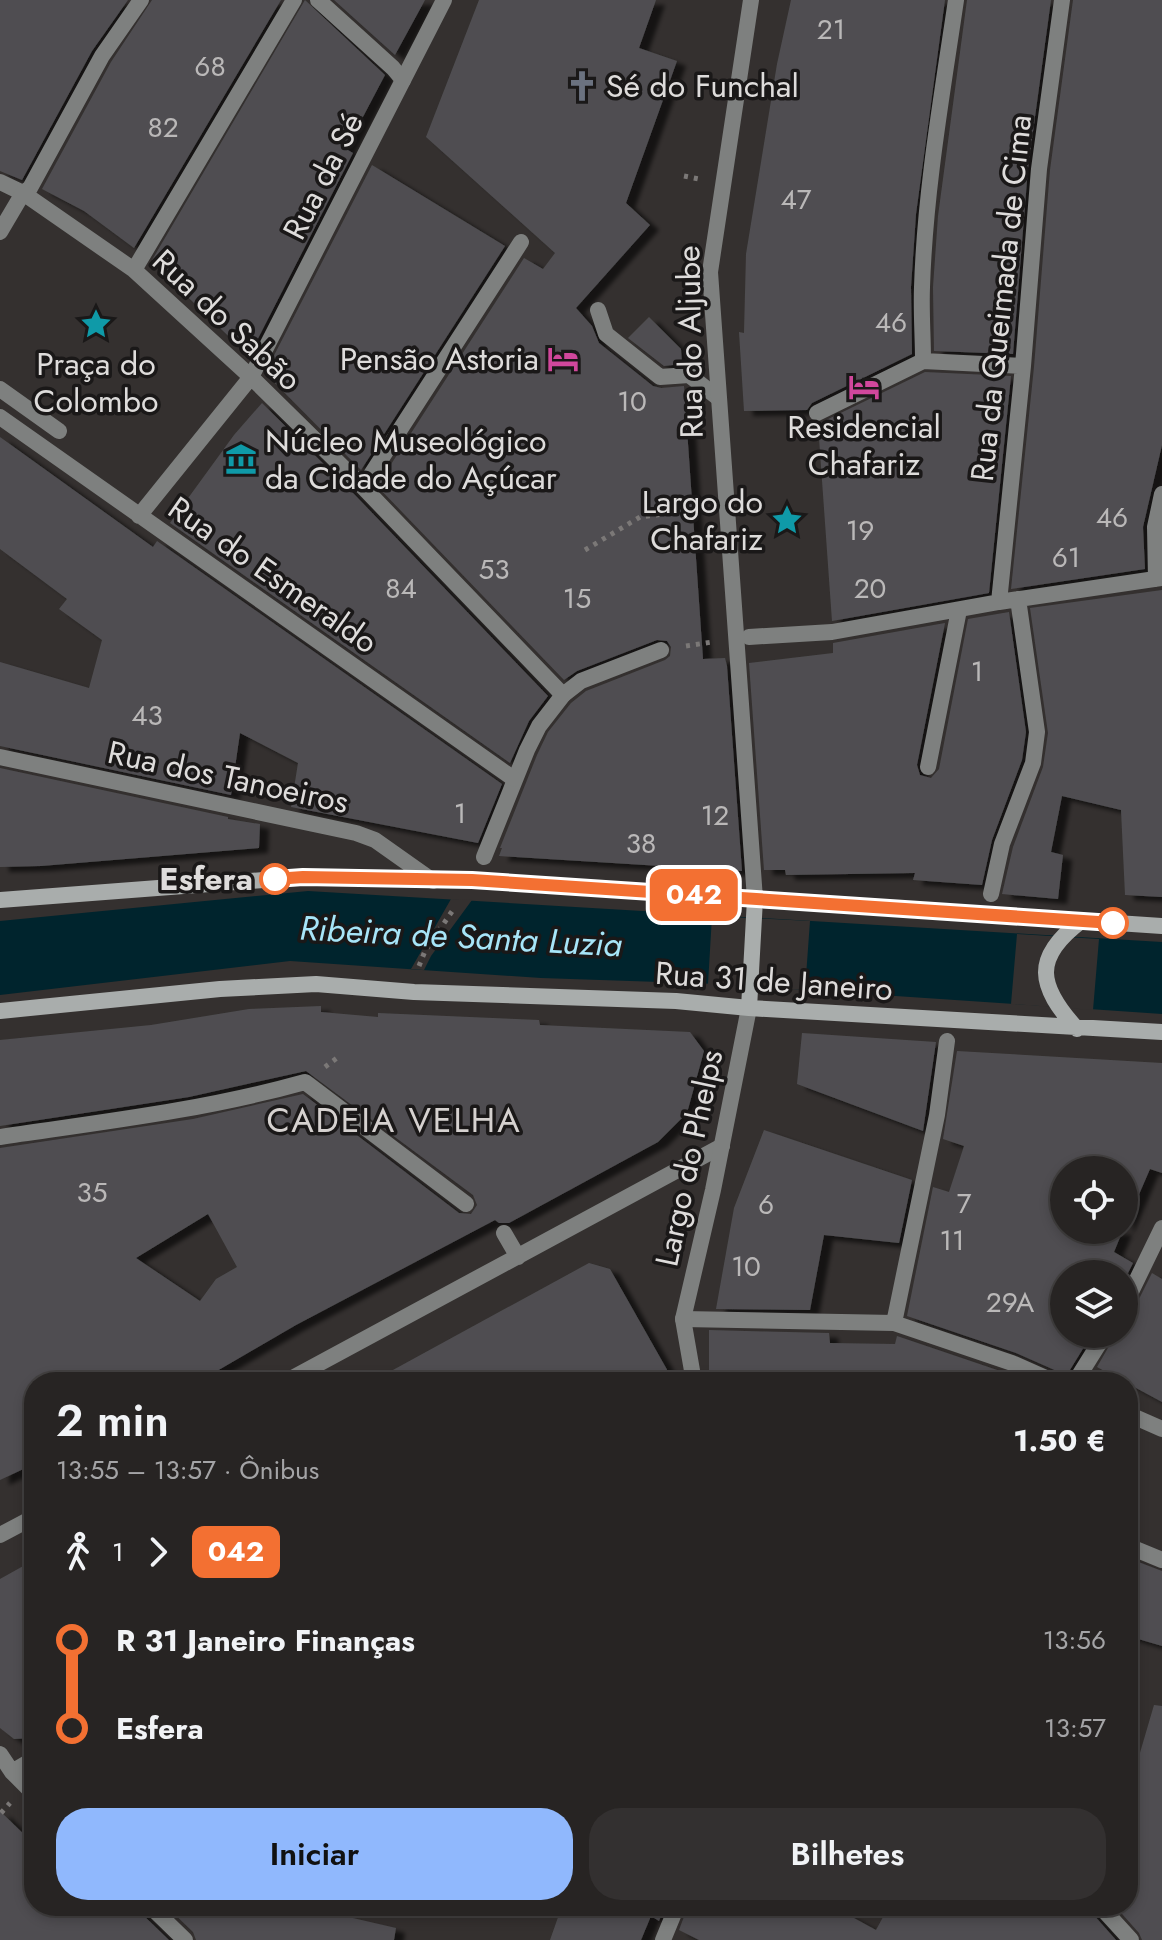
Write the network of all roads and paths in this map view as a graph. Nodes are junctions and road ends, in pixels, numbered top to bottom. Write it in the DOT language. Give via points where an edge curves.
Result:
graph roads {
  1 [pos="141,0"];
  2 [pos="294,0"];
  3 [pos="318,0"];
  4 [pos="444,0"];
  5 [pos="751,0"];
  6 [pos="956,0"];
  7 [pos="1062,0"];
  8 [pos="403,80"];
  9 [pos="684,176"];
  10 [pos="699,180"];
  11 [pos="0,182"];
  12 [pos="23,193"];
  13 [pos="0,232"];
  14 [pos="521,242"];
  15 [pos="134,270"];
  16 [pos="598,310"];
  17 [pos="923,361"];
  18 [pos="1023,366"];
  19 [pos="251,377"];
  20 [pos="0,389"];
  21 [pos="717,397"];
  22 [pos="817,413"];
  23 [pos="0,417"];
  24 [pos="59,431"];
  25 [pos="363,487"];
  26 [pos="1162,494"];
  27 [pos="663,514"];
  28 [pos="139,516"];
  29 [pos="585,550"];
  30 [pos="1159,579"];
  31 [pos="1018,599"];
  32 [pos="999,602"];
  33 [pos="959,610"];
  34 [pos="749,637"];
  35 [pos="721,641"];
  36 [pos="661,650"];
  37 [pos="563,695"];
  38 [pos="0,757"];
  39 [pos="928,767"];
  40 [pos="514,779"];
  41 [pos="484,857"];
  42 [pos="433,881"];
  43 [pos="991,894"];
  44 [pos="460,899"];
  45 [pos="755,899"];
  46 [pos="0,900"];
  47 [pos="1081,921"];
  48 [pos="1162,926"];
  49 [pos="418,970"];
  50 [pos="749,1008"];
  51 [pos="0,1011"];
  52 [pos="1077,1029"];
  53 [pos="1162,1032"];
  54 [pos="947,1041"];
  55 [pos="0,1137"];
  56 [pos="722,1146"];
  57 [pos="466,1204"];
  58 [pos="1162,1228"];
  59 [pos="504,1233"];
  60 [pos="518,1257"];
  61 [pos="1138,1276"];
  62 [pos="683,1319"];
  63 [pos="894,1323"];
  64 [pos="1096,1348"];
  65 [pos="304,1372"];
  66 [pos="692,1372"];
  67 [pos="1032,1372"];
  68 [pos="1081,1372"];
  69 [pos="1138,1418"];
  70 [pos="1162,1429"];
  71 [pos="24,1522"];
  72 [pos="0,1535"];
  73 [pos="1138,1550"];
  74 [pos="1162,1560"];
  75 [pos="0,1754"];
  76 [pos="24,1765"];
  77 [pos="12,1772"];
  78 [pos="24,1784"];
  79 [pos="160,1916"];
  80 [pos="673,1916"];
  81 [pos="1109,1916"];
  82 [pos="185,1940"];
  83 [pos="663,1940"];
  84 [pos="1131,1940"];
  1 -- 12 [label="street" via="102,56"];
  2 -- 15 [label="street"];
  3 -- 8 [label="street"];
  4 -- 8 [label="street, Rua da Sé"];
  5 -- 21 [label="street, Rua do Aljube" via="710,272"];
  6 -- 17 [label="street" via="925,234"];
  7 -- 18 [label="street, Rua da Queimada de Cima" via="1039,169"];
  8 -- 19 [label="street, Rua da Sé"];
  9 -- 10 [label="path"];
  11 -- 12 [label="street, Rua do Sabão"];
  12 -- 13 [label="street"];
  12 -- 15 [label="street, Rua do Sabão"];
  14 -- 25 [label="street"];
  15 -- 19 [label="street, Rua do Sabão"];
  16 -- 21 [label="street" via="606,334 660,377 689,375"];
  17 -- 18 [label="street"];
  17 -- 22 [label="street"];
  18 -- 32 [label="street, Rua da Queimada de Cima"];
  19 -- 25 [label="street, Rua do Sabão"];
  19 -- 28 [label="street, Rua da Sé"];
  20 -- 24 [label="street"];
  21 -- 45 [label="street, Rua do Aljube"];
  23 -- 28 [label="street, Rua do Esmeraldo"];
  25 -- 37 [label="street, Rua do Sabão"];
  26 -- 30 [label="street" via="1155,527"];
  27 -- 29 [label="path" via="640,517"];
  28 -- 40 [label="street, Rua do Esmeraldo"];
  30 -- 31 [label="street"];
  31 -- 32 [label="street"];
  31 -- 43 [label="street" via="1037,732 1033,763 1002,844"];
  32 -- 33 [label="street"];
  33 -- 34 [label="street" via="832,632"];
  33 -- 39 [label="street"];
  35 -- 36 [label="path"];
  36 -- 37 [label="street" via="581,681"];
  37 -- 40 [label="street" via="539,726"];
  38 -- 42 [label="street, Rua dos Tanoeiros" via="356,833 375,840"];
  40 -- 41 [label="street"];
  42 -- 45 [label="main road"];
  42 -- 46 [label="main road" via="303,877"];
  44 -- 49 [label="path"];
  45 -- 47 [label="main road"];
  45 -- 50 [label="main road"];
  47 -- 48 [label="main road"];
  47 -- 52 [label="main road" via="1052,948 1046,974 1059,1007"];
  50 -- 51 [label="main road, Rua 31 de Janeiro" via="316,984"];
  50 -- 52 [label="main road, Rua 31 de Janeiro"];
  50 -- 56 [label="street, Largo do Phelps"];
  52 -- 53 [label="main road, Rua 31 de Janeiro"];
  54 -- 63 [label="street"];
  55 -- 57 [label="street" via="166,1112 305,1082"];
  56 -- 60 [label="street"];
  56 -- 62 [label="street, Largo do Phelps"];
  58 -- 61 [label="street"];
  59 -- 60 [label="street"];
  60 -- 65 [label="street"];
  62 -- 63 [label="street"];
  62 -- 66 [label="street"];
  63 -- 67 [label="street"];
  64 -- 68 [label="street"];
  69 -- 70 [label="street"];
  71 -- 72 [label="street"];
  73 -- 74 [label="street"];
  75 -- 77 [label="street"];
  76 -- 77 [label="street"];
  77 -- 78 [label="street"];
  79 -- 82 [label="street"];
  80 -- 83 [label="street"];
  81 -- 84 [label="street"];
}
